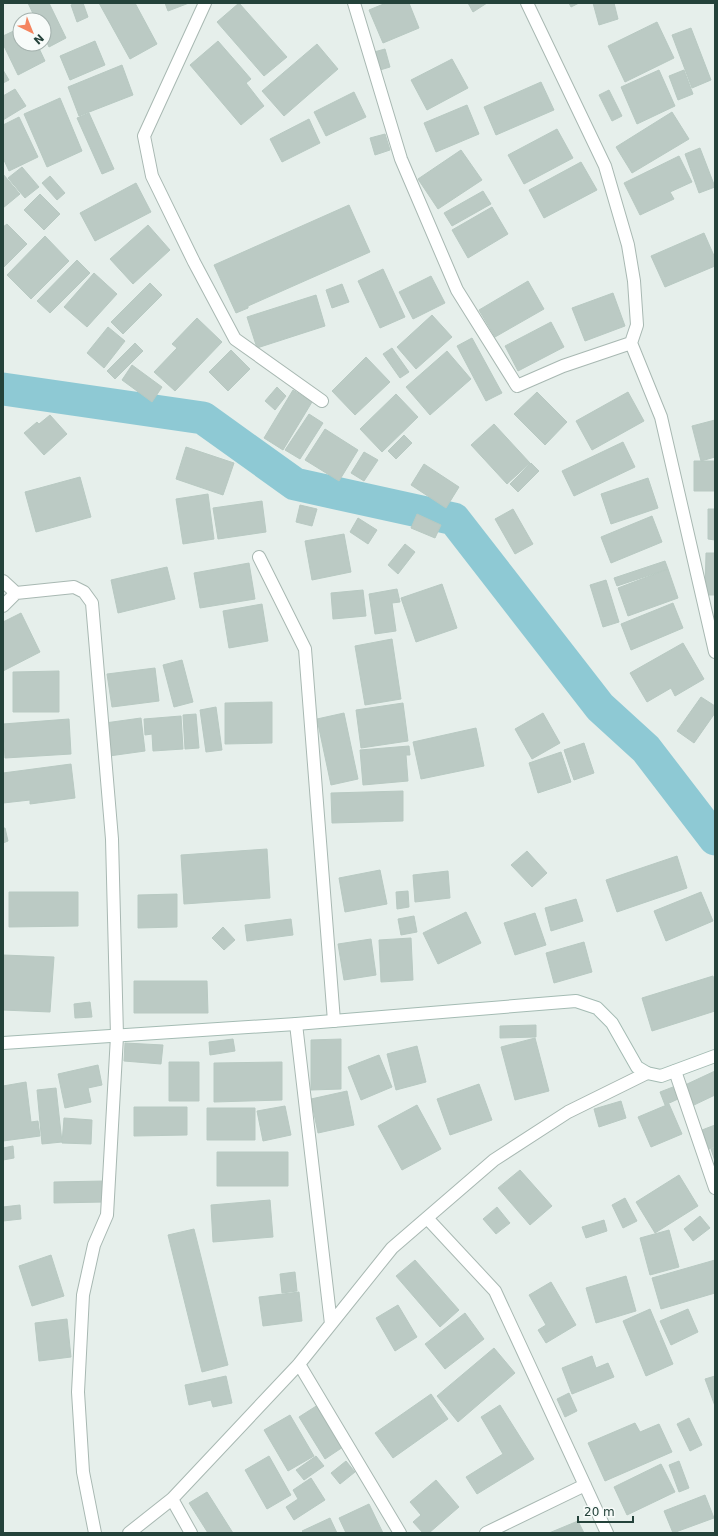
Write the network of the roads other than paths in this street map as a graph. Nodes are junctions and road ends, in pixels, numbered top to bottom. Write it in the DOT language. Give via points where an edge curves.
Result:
graph roads {
  1 [pos="206,3"];
  2 [pos="354,3"];
  3 [pos="527,3"];
  4 [pos="631,343"];
  5 [pos="322,401"];
  6 [pos="259,557"];
  7 [pos="3,581"];
  8 [pos="16,593"];
  9 [pos="3,606"];
  10 [pos="715,652"];
  11 [pos="334,1021"];
  12 [pos="296,1024"];
  13 [pos="117,1036"];
  14 [pos="3,1043"];
  15 [pos="715,1056"];
  16 [pos="675,1071"];
  17 [pos="647,1073"];
  18 [pos="715,1188"];
  19 [pos="427,1218"];
  20 [pos="331,1324"];
  21 [pos="299,1364"];
  22 [pos="585,1485"];
  23 [pos="172,1499"];
  24 [pos="95,1533"];
  25 [pos="129,1533"];
  26 [pos="191,1533"];
  27 [pos="400,1533"];
  28 [pos="486,1533"];
  29 [pos="607,1533"];
  1 -- 5 [label="street" via="144,136 152,176 235,339"];
  2 -- 4 [label="street" via="401,159 457,290 517,386 563,366"];
  3 -- 4 [label="street" via="605,166 628,245 637,325"];
  4 -- 10 [label="street" via="661,418"];
  6 -- 11 [label="street" via="305,649"];
  7 -- 8 [label="street"];
  8 -- 9 [label="street"];
  8 -- 13 [label="street" via="74,587 84,592 92,603 112,839"];
  11 -- 12 [label="street"];
  11 -- 17 [label="street" via="576,1001 597,1008 612,1023 637,1067"];
  12 -- 13 [label="street"];
  12 -- 20 [label="street"];
  13 -- 14 [label="street"];
  13 -- 24 [label="street" via="107,1215 94,1245 83,1295 78,1392 83,1472"];
  15 -- 16 [label="street"];
  16 -- 17 [label="street" via="661,1076"];
  16 -- 18 [label="street"];
  17 -- 19 [label="street" via="568,1112 512,1148 494,1160"];
  19 -- 20 [label="street" via="392,1248"];
  19 -- 22 [label="street" via="495,1291"];
  20 -- 21 [label="street"];
  21 -- 23 [label="street"];
  21 -- 27 [label="street"];
  22 -- 28 [label="street"];
  22 -- 29 [label="street"];
  23 -- 25 [label="street"];
  23 -- 26 [label="street"];
}
